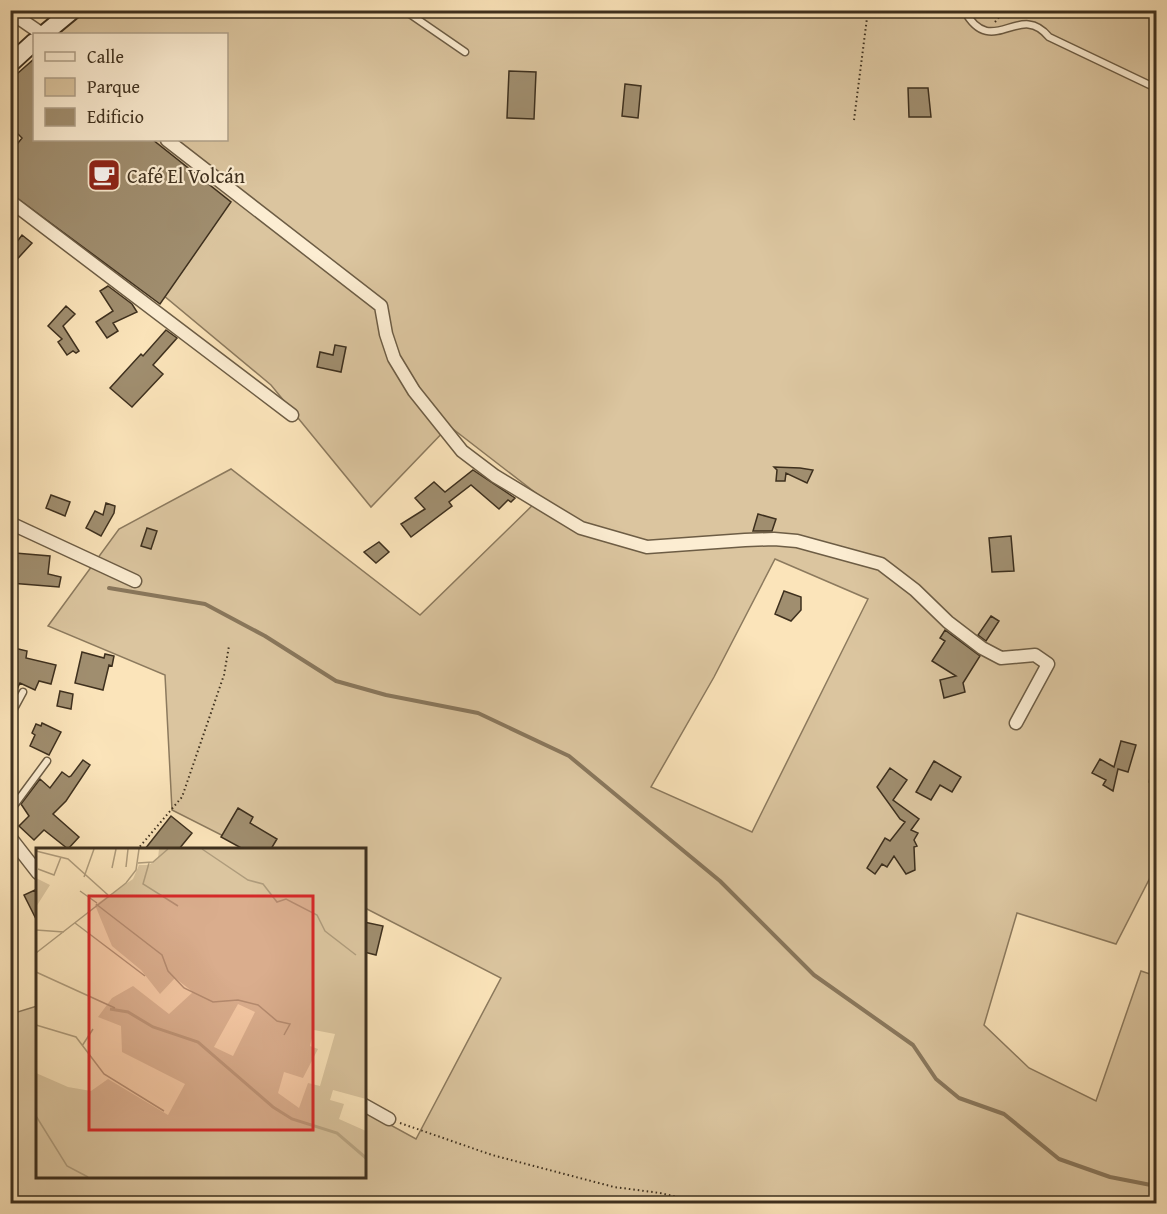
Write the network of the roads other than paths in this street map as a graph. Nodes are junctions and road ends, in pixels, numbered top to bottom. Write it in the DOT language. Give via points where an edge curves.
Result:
graph roads {
  1 [pos="73,10"];
  2 [pos="404,10"];
  3 [pos="963,10"];
  4 [pos="10,12"];
  5 [pos="1031,17"];
  6 [pos="1007,21"];
  7 [pos="42,33"];
  8 [pos="44,33"];
  9 [pos="33,43"];
  10 [pos="465,52"];
  11 [pos="10,64"];
  12 [pos="1156,88"];
  13 [pos="168,141"];
  14 [pos="10,201"];
  15 [pos="292,415"];
  16 [pos="10,523"];
  17 [pos="135,581"];
  18 [pos="23,692"];
  19 [pos="10,716"];
  20 [pos="1016,723"];
  21 [pos="47,761"];
  22 [pos="10,811"];
  23 [pos="10,837"];
  24 [pos="36,870"];
  25 [pos="366,1107"];
  26 [pos="389,1119"];
  1 -- 8 [label="street"];
  2 -- 10 [label="lane"];
  3 -- 6 [label="lane" via="979,28"];
  4 -- 7 [label="street"];
  5 -- 12 [label="lane" via="1042,24 1049,37"];
  9 -- 11 [label="street"];
  13 -- 20 [label="street" via="381,306 394,358 414,390 462,451 495,476 580,528 647,547 774,539 797,541 881,564 982,648 1001,658 1035,655 1048,664"];
  14 -- 15 [label="street"];
  16 -- 17 [label="street"];
  18 -- 19 [label="lane"];
  21 -- 22 [label="lane"];
  23 -- 24 [label="street"];
  25 -- 26 [label="street"];
}
